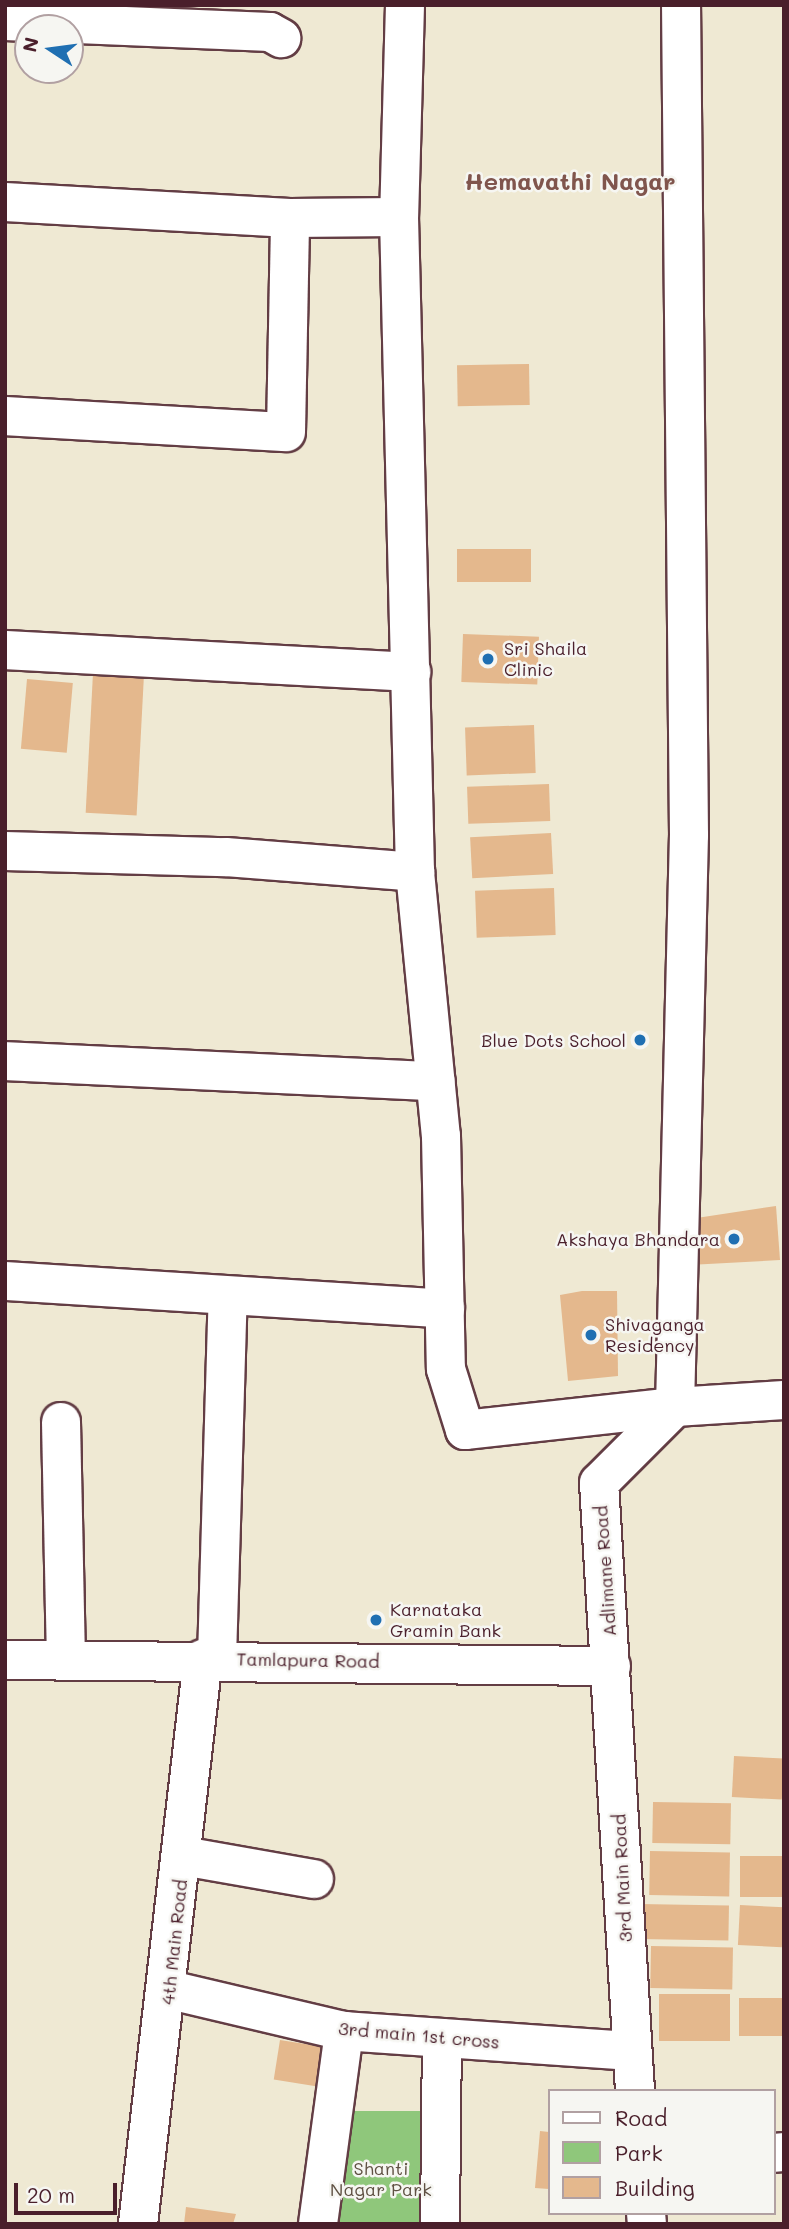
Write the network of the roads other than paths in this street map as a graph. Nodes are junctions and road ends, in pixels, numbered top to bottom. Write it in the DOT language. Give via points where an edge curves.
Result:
graph roads {
  1 [pos="405,5"];
  2 [pos="681,5"];
  3 [pos="9,16"];
  4 [pos="201,16"];
  5 [pos="281,38"];
  6 [pos="5,202"];
  7 [pos="399,216"];
  8 [pos="290,218"];
  9 [pos="5,416"];
  10 [pos="5,650"];
  11 [pos="411,672"];
  12 [pos="5,851"];
  13 [pos="415,872"];
  14 [pos="5,1060"];
  15 [pos="436,1081"];
  16 [pos="5,1281"];
  17 [pos="228,1296"];
  18 [pos="445,1309"];
  19 [pos="784,1400"];
  20 [pos="675,1407"];
  21 [pos="61,1422"];
  22 [pos="210,1658"];
  23 [pos="66,1659"];
  24 [pos="5,1660"];
  25 [pos="611,1665"];
  26 [pos="183,1856"];
  27 [pos="314,1879"];
  28 [pos="170,1990"];
  29 [pos="344,2031"];
  30 [pos="442,2038"];
  31 [pos="631,2052"];
  32 [pos="635,2089"];
  33 [pos="138,2224"];
  34 [pos="318,2224"];
  35 [pos="440,2224"];
  1 -- 7 [label="street"];
  2 -- 20 [label="street" via="689,835"];
  3 -- 4 [label="street"];
  4 -- 5 [label="street"];
  6 -- 8 [label="street"];
  7 -- 8 [label="street"];
  7 -- 11 [label="street"];
  8 -- 9 [label="street" via="286,432"];
  10 -- 11 [label="street"];
  11 -- 13 [label="street"];
  12 -- 13 [label="street" via="226,857"];
  13 -- 15 [label="street"];
  14 -- 15 [label="street"];
  15 -- 18 [label="street"];
  16 -- 17 [label="street"];
  17 -- 18 [label="street"];
  17 -- 22 [label="street, 4th Main Road"];
  18 -- 20 [label="street" via="446,1369 465,1430"];
  19 -- 20 [label="street"];
  20 -- 25 [label="street, Adlimane Road" via="599,1483"];
  21 -- 23 [label="street"];
  22 -- 23 [label="street, Tamlapura Road"];
  22 -- 25 [label="street, Tamlapura Road"];
  22 -- 26 [label="street, 4th Main Road"];
  23 -- 24 [label="street, Tamlapura Road"];
  25 -- 31 [label="street, 3rd Main Road"];
  26 -- 27 [label="street"];
  26 -- 28 [label="street, 4th Main Road"];
  28 -- 29 [label="street, 3rd main 1st cross"];
  28 -- 33 [label="street, 4th Main Road"];
  29 -- 30 [label="street, 3rd main 1st cross"];
  29 -- 34 [label="street"];
  30 -- 31 [label="street, 3rd main 1st cross"];
  30 -- 35 [label="street"];
  31 -- 32 [label="street, 3rd Main Road"];
}
